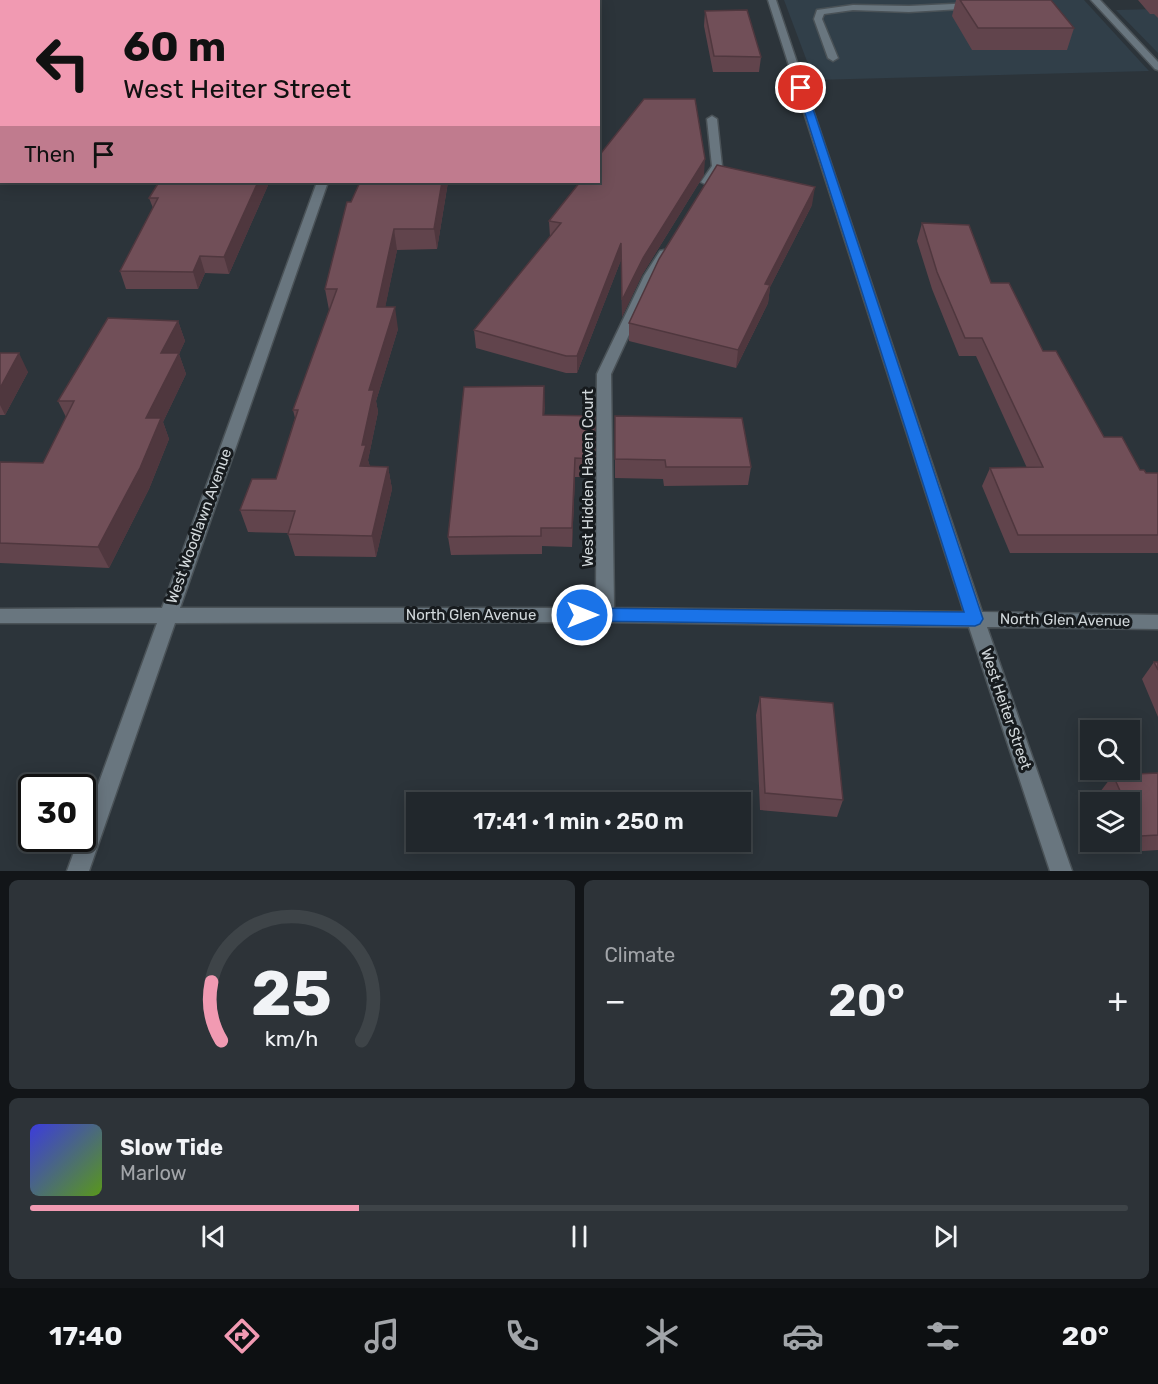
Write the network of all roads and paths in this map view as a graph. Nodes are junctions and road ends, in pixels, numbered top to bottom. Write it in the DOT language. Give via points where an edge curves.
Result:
graph roads {
  1 [pos="772,0"];
  2 [pos="1095,0"];
  3 [pos="935,4"];
  4 [pos="990,6"];
  5 [pos="833,58"];
  6 [pos="1158,67"];
  7 [pos="712,119"];
  8 [pos="322,183"];
  9 [pos="699,196"];
  10 [pos="669,246"];
  11 [pos="605,615"];
  12 [pos="0,616"];
  13 [pos="168,616"];
  14 [pos="975,619"];
  15 [pos="1158,622"];
  16 [pos="78,871"];
  17 [pos="1061,871"];
  1 -- 14 [label="street, West Heiter Street"];
  2 -- 6 [label="street"];
  3 -- 4 [label="street"];
  3 -- 5 [label="street" via="820,12 818,19"];
  7 -- 9 [label="street" via="717,166"];
  8 -- 13 [label="street, West Woodlawn Avenue"];
  10 -- 11 [label="street, West Hidden Haven Court" via="650,276 604,374"];
  11 -- 13 [label="street, North Glen Avenue"];
  11 -- 14 [label="street, North Glen Avenue"];
  12 -- 13 [label="street, North Glen Avenue"];
  13 -- 16 [label="street, West Woodlawn Avenue"];
  14 -- 15 [label="street, North Glen Avenue"];
  14 -- 17 [label="street, West Heiter Street"];
}
